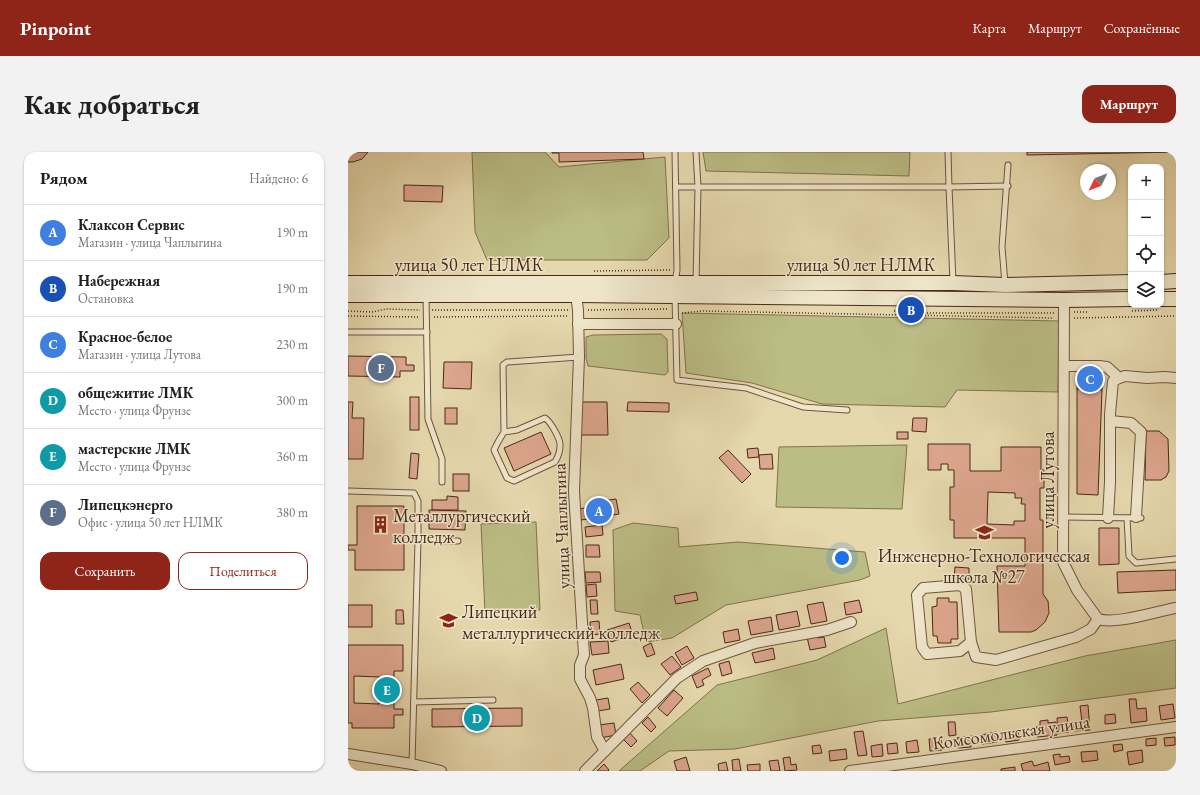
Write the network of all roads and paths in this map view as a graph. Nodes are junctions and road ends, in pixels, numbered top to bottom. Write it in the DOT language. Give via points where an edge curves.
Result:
graph roads {
  1 [pos="675,152"];
  2 [pos="696,152"];
  3 [pos="948,152"];
  4 [pos="1008,165"];
  5 [pos="676,187"];
  6 [pos="698,187"];
  7 [pos="949,188"];
  8 [pos="1007,188"];
  9 [pos="1176,281"];
  10 [pos="1128,282"];
  11 [pos="1164,282"];
  12 [pos="591,283"];
  13 [pos="953,283"];
  14 [pos="348,284"];
  15 [pos="696,284"];
  16 [pos="1005,285"];
  17 [pos="348,295"];
  18 [pos="426,295"];
  19 [pos="576,295"];
  20 [pos="1176,299"];
  21 [pos="1164,303"];
  22 [pos="1128,304"];
  23 [pos="675,305"];
  24 [pos="699,308"];
  25 [pos="739,309"];
  26 [pos="426,310"];
  27 [pos="890,310"];
  28 [pos="1064,310"];
  29 [pos="348,311"];
  30 [pos="1094,312"];
  31 [pos="348,316"];
  32 [pos="1176,316"];
  33 [pos="426,317"];
  34 [pos="578,317"];
  35 [pos="348,332"];
  36 [pos="427,332"];
  37 [pos="579,357"];
  38 [pos="1064,366"];
  39 [pos="1119,378"];
  40 [pos="1176,378"];
  41 [pos="847,410"];
  42 [pos="1110,421"];
  43 [pos="504,432"];
  44 [pos="442,482"];
  45 [pos="348,490"];
  46 [pos="1064,517"];
  47 [pos="1108,518"];
  48 [pos="1135,518"];
  49 [pos="418,540"];
  50 [pos="458,541"];
  51 [pos="1176,558"];
  52 [pos="1176,608"];
  53 [pos="1098,619"];
  54 [pos="851,622"];
  55 [pos="971,642"];
  56 [pos="493,700"];
  57 [pos="414,702"];
  58 [pos="1176,727"];
  59 [pos="605,751"];
  60 [pos="348,754"];
  61 [pos="412,764"];
  62 [pos="441,771"];
  63 [pos="585,771"];
  64 [pos="850,771"];
  1 -- 5 [label="lane"];
  2 -- 6 [label="lane"];
  3 -- 7 [label="lane"];
  4 -- 8 [label="lane"];
  5 -- 6 [label="lane"];
  5 -- 23 [label="lane"];
  6 -- 7 [label="lane"];
  6 -- 15 [label="lane"];
  7 -- 8 [label="lane"];
  7 -- 13 [label="lane"];
  8 -- 16 [label="lane" via="1002,247"];
  9 -- 11 [label="main road"];
  10 -- 16 [label="main road, улица 50 лет НЛМК"];
  12 -- 14 [label="main road, улица 50 лет НЛМК"];
  12 -- 19 [label="main road" via="576,289"];
  12 -- 23 [label="main road, улица 50 лет НЛМК"];
  13 -- 15 [label="main road, улица 50 лет НЛМК"];
  13 -- 16 [label="main road, улица 50 лет НЛМК"];
  15 -- 23 [label="main road, улица 50 лет НЛМК"];
  17 -- 18 [label="main road, улица 50 лет НЛМК"];
  18 -- 19 [label="main road, улица 50 лет НЛМК"];
  18 -- 26 [label="lane"];
  19 -- 23 [label="main road, улица 50 лет НЛМК"];
  19 -- 34 [label="street, улица Чаплыгина"];
  20 -- 21 [label="main road"];
  22 -- 28 [label="main road" via="1106,299"];
  23 -- 28 [label="path" via="702,311"];
  23 -- 28 [label="main road, улица 50 лет НЛМК" via="953,298 1044,300"];
  23 -- 34 [label="street"];
  23 -- 34 [label="path"];
  23 -- 41 [label="lane" via="677,380 746,388 803,407"];
  24 -- 25 [label="path"];
  26 -- 29 [label="path"];
  26 -- 33 [label="lane"];
  26 -- 34 [label="path"];
  27 -- 28 [label="path" via="921,313"];
  28 -- 30 [label="path"];
  28 -- 32 [label="path"];
  28 -- 38 [label="street, улица Лутова"];
  31 -- 33 [label="path"];
  33 -- 34 [label="path"];
  33 -- 36 [label="lane"];
  34 -- 37 [label="street, улица Чаплыгина"];
  35 -- 36 [label="lane"];
  36 -- 44 [label="lane" via="428,419 442,459"];
  37 -- 43 [label="lane" via="507,362 503,365"];
  37 -- 59 [label="street, улица Чаплыгина" via="574,491 584,654 580,665 580,679 590,698 597,737"];
  38 -- 39 [label="street" via="1106,367"];
  38 -- 46 [label="street, улица Лутова"];
  39 -- 40 [label="street"];
  39 -- 42 [label="street" via="1113,381"];
  42 -- 47 [label="street"];
  42 -- 48 [label="street" via="1131,423 1141,432"];
  43 -- 43 [label="lane" via="494,450 507,478 514,481 555,462 560,444 550,421 545,418 517,430"];
  45 -- 49 [label="lane" via="414,493 418,501"];
  46 -- 47 [label="lane"];
  46 -- 53 [label="street, улица Лутова" via="1063,562 1077,590"];
  47 -- 48 [label="lane"];
  48 -- 51 [label="lane" via="1129,556 1136,563"];
  49 -- 50 [label="lane"];
  49 -- 57 [label="lane"];
  52 -- 53 [label="street" via="1119,620"];
  53 -- 55 [label="street" via="1091,629 1076,637 996,660 976,657"];
  54 -- 59 [label="street" via="828,630 756,643 703,661 677,678"];
  55 -- 55 [label="street" via="966,589 960,585 923,588 917,595 922,647 927,654 960,651"];
  56 -- 57 [label="lane"];
  57 -- 61 [label="lane"];
  58 -- 64 [label="street, Комсомольская улица"];
  59 -- 63 [label="street"];
  60 -- 61 [label="street"];
  61 -- 62 [label="street"];
}
